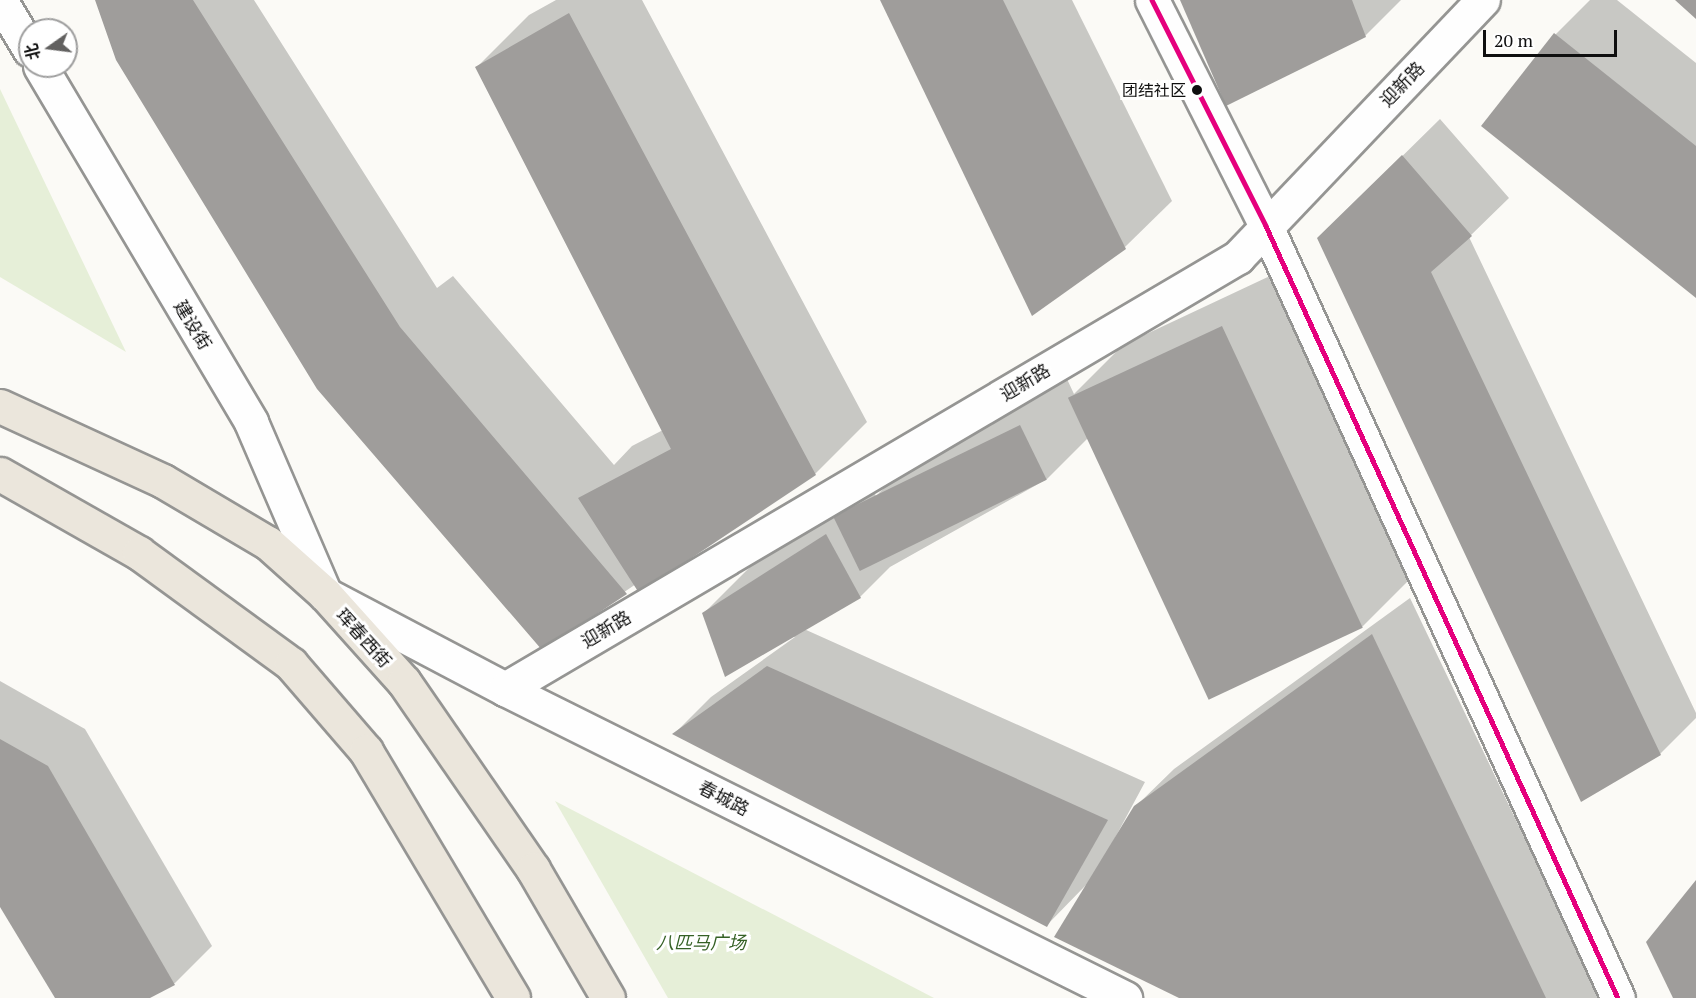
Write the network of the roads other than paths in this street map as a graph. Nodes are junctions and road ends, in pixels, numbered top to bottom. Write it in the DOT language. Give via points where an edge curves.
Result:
graph roads {
  1 [pos="0,0"];
  2 [pos="1152,0"];
  3 [pos="1483,0"];
  4 [pos="18,30"];
  5 [pos="47,78"];
  6 [pos="1266,226"];
  7 [pos="0,406"];
  8 [pos="0,474"];
  9 [pos="325,594"];
  10 [pos="506,688"];
  11 [pos="513,998"];
  12 [pos="608,998"];
  13 [pos="1125,998"];
  14 [pos="1618,998"];
  1 -- 4 [label="street"];
  2 -- 6 [label="street"];
  3 -- 6 [label="street, 迎新路"];
  5 -- 9 [label="street, 建设街" via="251,422"];
  6 -- 10 [label="street, 迎新路" via="1238,257"];
  6 -- 14 [label="street"];
  7 -- 9 [label="main road, 珲春西街" via="172,487 268,543"];
  8 -- 11 [label="main road" via="139,553 291,664 366,751"];
  9 -- 10 [label="street, 春城路"];
  9 -- 12 [label="main road, 珲春西街" via="404,682 533,869"];
  10 -- 13 [label="street, 春城路"];
}
